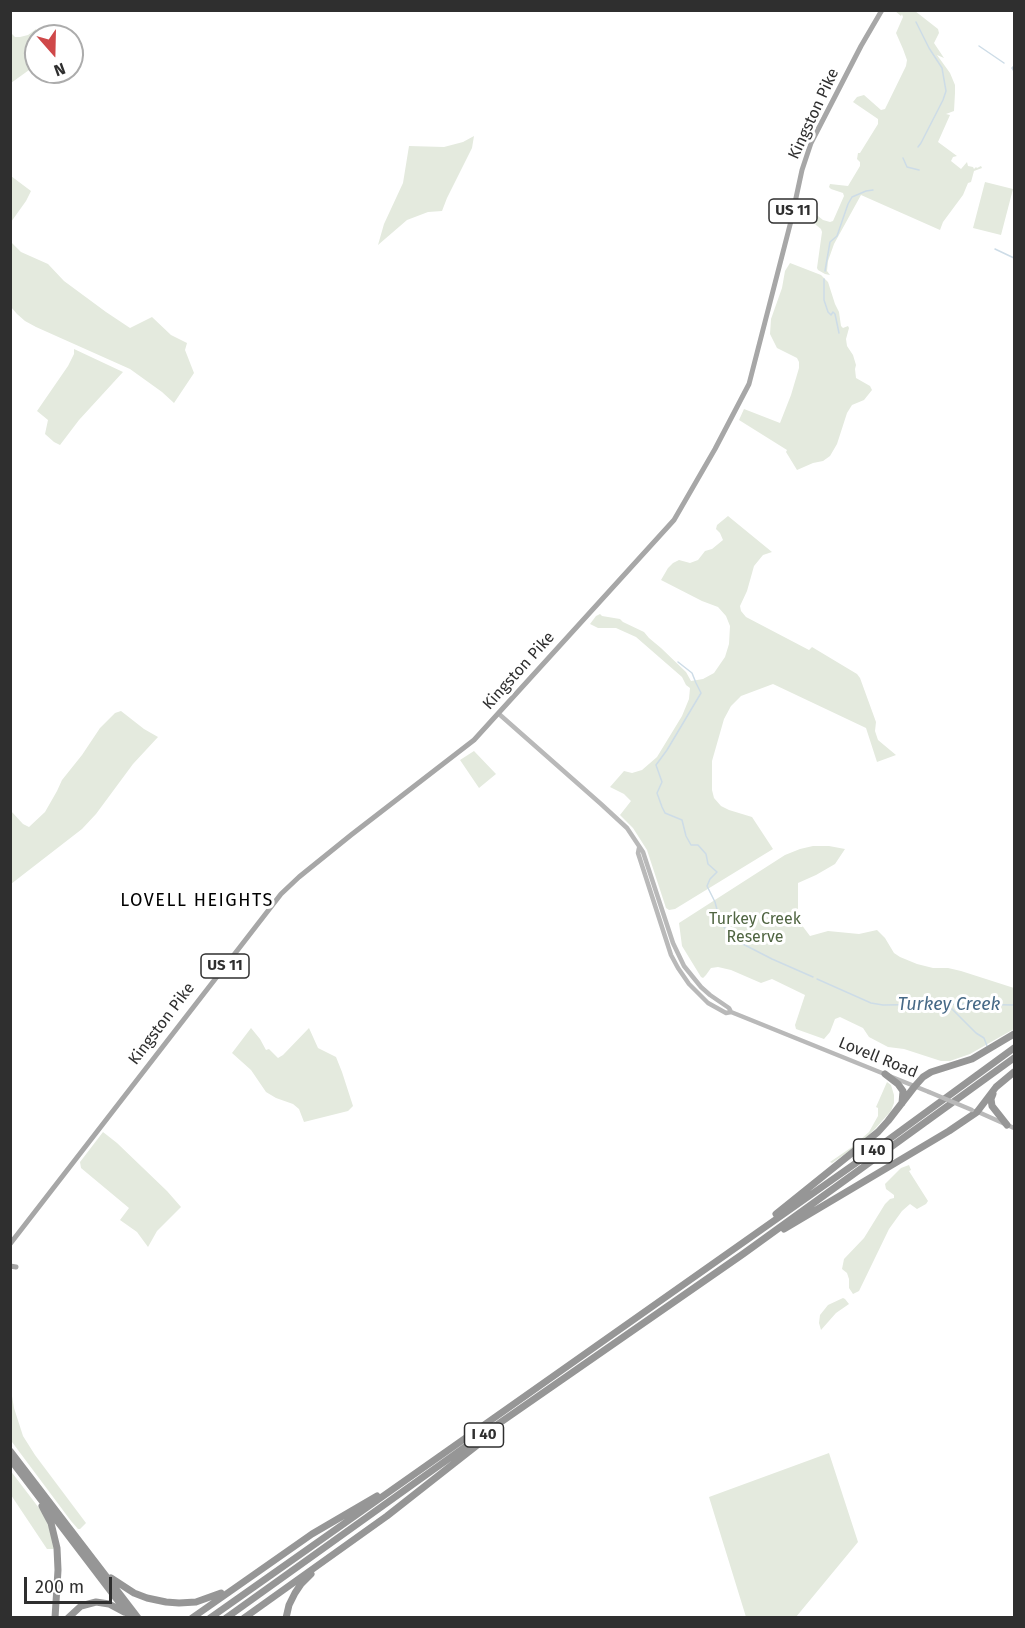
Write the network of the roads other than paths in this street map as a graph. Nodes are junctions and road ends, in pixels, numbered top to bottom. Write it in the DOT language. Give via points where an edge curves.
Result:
graph roads {
  1 [pos="882,10"];
  2 [pos="499,714"];
  3 [pos="639,848"];
  4 [pos="701,987"];
  5 [pos="695,991"];
  6 [pos="731,1012"];
  7 [pos="1014,1034"];
  8 [pos="1014,1048"];
  9 [pos="1014,1058"];
  10 [pos="1014,1072"];
  11 [pos="885,1074"];
  12 [pos="915,1086"];
  13 [pos="996,1088"];
  14 [pos="902,1103"];
  15 [pos="975,1111"];
  16 [pos="1011,1126"];
  17 [pos="10,1244"];
  18 [pos="730,1251"];
  19 [pos="743,1254"];
  20 [pos="543,1394"];
  21 [pos="10,1445"];
  22 [pos="10,1450"];
  23 [pos="11,1460"];
  24 [pos="23,1466"];
  25 [pos="393,1489"];
  26 [pos="36,1492"];
  27 [pos="387,1516"];
  28 [pos="68,1530"];
  29 [pos="85,1553"];
  30 [pos="99,1567"];
  31 [pos="237,1585"];
  32 [pos="55,1617"];
  33 [pos="68,1617"];
  34 [pos="131,1617"];
  35 [pos="138,1617"];
  36 [pos="192,1617"];
  37 [pos="210,1617"];
  38 [pos="226,1617"];
  39 [pos="244,1617"];
  40 [pos="286,1617"];
  1 -- 2 [label="main road, Kingston Pike / US 11" via="809,149 749,384 740,404 674,520"];
  2 -- 3 [label="main road, Lovell Road" via="617,818"];
  2 -- 17 [label="main road, Kingston Pike / US 11" via="469,744 288,886"];
  3 -- 4 [label="main road, Lovell Road" via="653,877 675,947"];
  3 -- 5 [label="main road, Lovell Road" via="670,955"];
  4 -- 5 [label="main road"];
  4 -- 6 [label="main road, Lovell Road"];
  5 -- 6 [label="main road, Lovell Road" via="721,1011"];
  6 -- 11 [label="main road, Lovell Road"];
  7 -- 12 [label="highway" via="972,1059 931,1072"];
  8 -- 18 [label="highway, I 40"];
  9 -- 19 [label="highway, I 40"];
  10 -- 13 [label="highway"];
  11 -- 12 [label="main road, Lovell Road"];
  11 -- 14 [label="highway" via="903,1091"];
  12 -- 14 [label="highway"];
  12 -- 15 [label="main road, Lovell Road, bridge"];
  13 -- 15 [label="highway"];
  13 -- 16 [label="highway" via="991,1104"];
  14 -- 18 [label="highway" via="869,1140"];
  15 -- 16 [label="main road, Lovell Road"];
  15 -- 19 [label="highway" via="949,1131"];
  18 -- 25 [label="highway, I 40"];
  19 -- 20 [label="highway, I 40"];
  20 -- 27 [label="highway"];
  20 -- 38 [label="highway, I 40"];
  21 -- 24 [label="highway"];
  22 -- 24 [label="highway"];
  23 -- 26 [label="highway"];
  24 -- 28 [label="highway"];
  25 -- 31 [label="highway" via="330,1522"];
  25 -- 37 [label="highway, I 40"];
  26 -- 28 [label="highway"];
  26 -- 32 [label="highway" via="56,1541"];
  27 -- 39 [label="highway"];
  27 -- 40 [label="highway" via="301,1584"];
  28 -- 29 [label="highway"];
  29 -- 30 [label="highway"];
  29 -- 34 [label="highway"];
  30 -- 31 [label="highway" via="130,1591 166,1602 202,1600"];
  30 -- 35 [label="highway"];
  31 -- 36 [label="highway"];
  33 -- 34 [label="highway" via="81,1606 96,1602 113,1606"];
}
